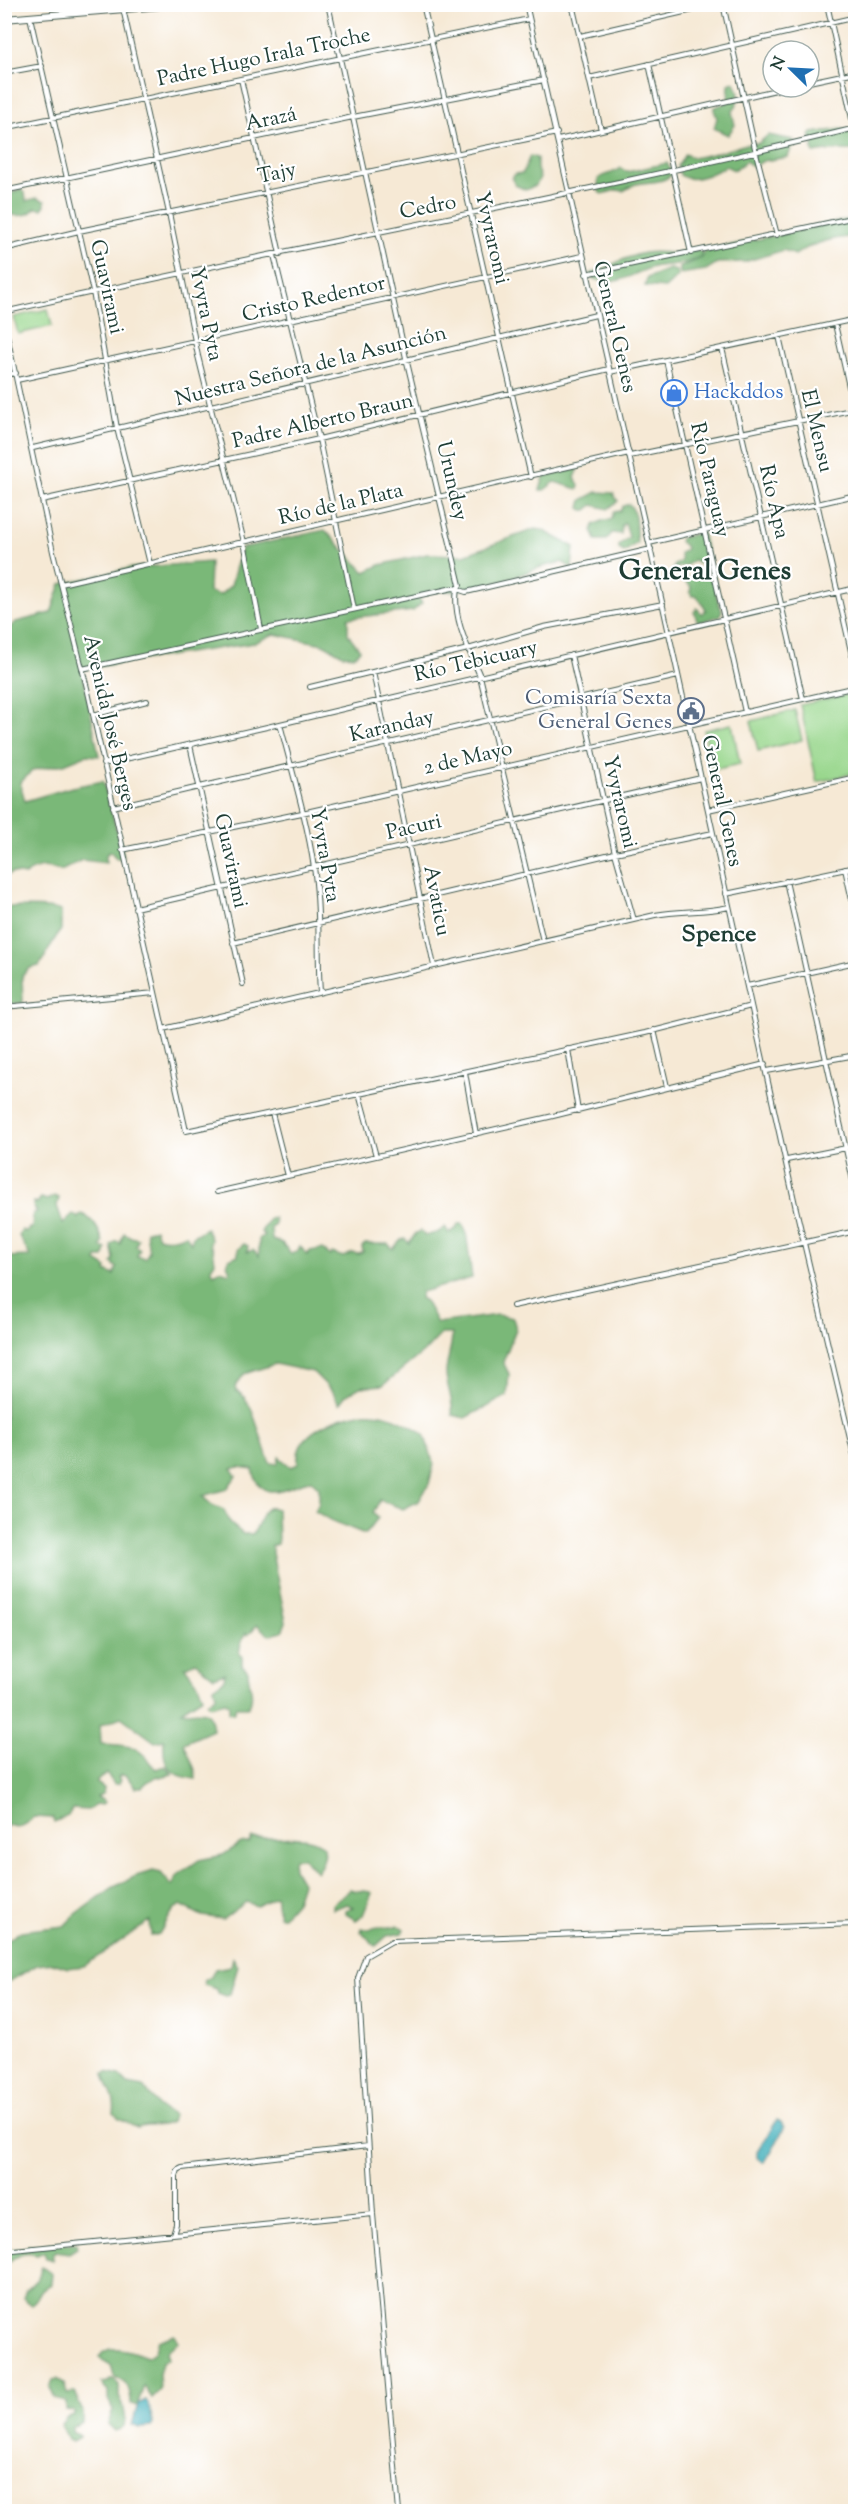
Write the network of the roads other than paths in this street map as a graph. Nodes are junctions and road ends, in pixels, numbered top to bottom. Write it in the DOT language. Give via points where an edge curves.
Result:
graph roads {
  1 [pos="185,4"];
  2 [pos="328,4"];
  3 [pos="423,4"];
  4 [pos="526,4"];
  5 [pos="572,4"];
  6 [pos="721,4"];
  7 [pos="827,4"];
  8 [pos="141,6"];
  9 [pos="123,7"];
  10 [pos="30,16"];
  11 [pos="855,16"];
  12 [pos="529,18"];
  13 [pos="4,19"];
  14 [pos="830,22"];
  15 [pos="580,36"];
  16 [pos="431,39"];
  17 [pos="731,44"];
  18 [pos="340,57"];
  19 [pos="649,63"];
  20 [pos="42,66"];
  21 [pos="855,72"];
  22 [pos="4,74"];
  23 [pos="842,75"];
  24 [pos="589,78"];
  25 [pos="242,79"];
  26 [pos="821,79"];
  27 [pos="544,80"];
  28 [pos="761,93"];
  29 [pos="743,97"];
  30 [pos="142,99"];
  31 [pos="444,100"];
  32 [pos="54,117"];
  33 [pos="353,117"];
  34 [pos="660,117"];
  35 [pos="4,128"];
  36 [pos="854,128"];
  37 [pos="601,130"];
  38 [pos="557,133"];
  39 [pos="855,137"];
  40 [pos="255,139"];
  41 [pos="558,140"];
  42 [pos="756,153"];
  43 [pos="456,154"];
  44 [pos="156,159"];
  45 [pos="674,170"];
  46 [pos="365,171"];
  47 [pos="68,177"];
  48 [pos="4,191"];
  49 [pos="266,192"];
  50 [pos="568,192"];
  51 [pos="169,213"];
  52 [pos="470,214"];
  53 [pos="855,217"];
  54 [pos="79,231"];
  55 [pos="378,233"];
  56 [pos="777,235"];
  57 [pos="4,249"];
  58 [pos="691,253"];
  59 [pos="280,254"];
  60 [pos="274,255"];
  61 [pos="582,256"];
  62 [pos="182,273"];
  63 [pos="586,274"];
  64 [pos="484,277"];
  65 [pos="93,292"];
  66 [pos="392,297"];
  67 [pos="4,312"];
  68 [pos="596,315"];
  69 [pos="855,319"];
  70 [pos="4,321"];
  71 [pos="291,321"];
  72 [pos="835,324"];
  73 [pos="779,336"];
  74 [pos="498,338"];
  75 [pos="195,342"];
  76 [pos="722,348"];
  77 [pos="406,358"];
  78 [pos="666,360"];
  79 [pos="107,362"];
  80 [pos="610,370"];
  81 [pos="16,373"];
  82 [pos="4,375"];
  83 [pos="17,381"];
  84 [pos="305,383"];
  85 [pos="511,394"];
  86 [pos="210,406"];
  87 [pos="855,410"];
  88 [pos="420,415"];
  89 [pos="855,418"];
  90 [pos="797,421"];
  91 [pos="117,428"];
  92 [pos="742,432"];
  93 [pos="319,440"];
  94 [pos="686,445"];
  95 [pos="33,448"];
  96 [pos="629,455"];
  97 [pos="224,461"];
  98 [pos="531,477"];
  99 [pos="130,481"];
  100 [pos="855,495"];
  101 [pos="439,497"];
  102 [pos="42,500"];
  103 [pos="817,504"];
  104 [pos="761,517"];
  105 [pos="337,522"];
  106 [pos="705,530"];
  107 [pos="244,542"];
  108 [pos="649,543"];
  109 [pos="651,549"];
  110 [pos="150,564"];
  111 [pos="60,584"];
  112 [pos="855,588"];
  113 [pos="457,589"];
  114 [pos="837,592"];
  115 [pos="663,604"];
  116 [pos="781,604"];
  117 [pos="354,609"];
  118 [pos="724,617"];
  119 [pos="261,629"];
  120 [pos="668,630"];
  121 [pos="468,649"];
  122 [pos="571,655"];
  123 [pos="82,669"];
  124 [pos="373,672"];
  125 [pos="855,673"];
  126 [pos="480,676"];
  127 [pos="678,676"];
  128 [pos="310,687"];
  129 [pos="855,687"];
  130 [pos="580,698"];
  131 [pos="803,699"];
  132 [pos="147,701"];
  133 [pos="378,701"];
  134 [pos="745,712"];
  135 [pos="93,715"];
  136 [pos="490,720"];
  137 [pos="280,724"];
  138 [pos="689,724"];
  139 [pos="387,743"];
  140 [pos="190,745"];
  141 [pos="591,746"];
  142 [pos="103,764"];
  143 [pos="291,766"];
  144 [pos="501,767"];
  145 [pos="855,777"];
  146 [pos="701,778"];
  147 [pos="200,788"];
  148 [pos="397,791"];
  149 [pos="603,800"];
  150 [pos="113,807"];
  151 [pos="708,810"];
  152 [pos="302,813"];
  153 [pos="513,820"];
  154 [pos="208,833"];
  155 [pos="713,833"];
  156 [pos="409,845"];
  157 [pos="122,850"];
  158 [pos="615,854"];
  159 [pos="855,867"];
  160 [pos="314,868"];
  161 [pos="845,869"];
  162 [pos="526,875"];
  163 [pos="786,881"];
  164 [pos="220,888"];
  165 [pos="726,894"];
  166 [pos="420,900"];
  167 [pos="729,907"];
  168 [pos="135,908"];
  169 [pos="855,918"];
  170 [pos="634,920"];
  171 [pos="320,924"];
  172 [pos="543,941"];
  173 [pos="233,943"];
  174 [pos="855,962"];
  175 [pos="434,966"];
  176 [pos="807,972"];
  177 [pos="243,984"];
  178 [pos="747,986"];
  179 [pos="320,992"];
  180 [pos="155,993"];
  181 [pos="752,1006"];
  182 [pos="4,1007"];
  183 [pos="163,1029"];
  184 [pos="654,1030"];
  185 [pos="568,1049"];
  186 [pos="855,1055"];
  187 [pos="826,1060"];
  188 [pos="765,1064"];
  189 [pos="767,1071"];
  190 [pos="465,1072"];
  191 [pos="667,1088"];
  192 [pos="359,1094"];
  193 [pos="578,1111"];
  194 [pos="272,1113"];
  195 [pos="476,1134"];
  196 [pos="855,1146"];
  197 [pos="845,1148"];
  198 [pos="376,1156"];
  199 [pos="787,1160"];
  200 [pos="288,1176"];
  201 [pos="217,1192"];
  202 [pos="855,1194"];
  203 [pos="855,1231"];
  204 [pos="804,1242"];
  205 [pos="513,1306"];
  206 [pos="855,1464"];
  207 [pos="855,1924"];
  208 [pos="368,2146"];
  209 [pos="373,2214"];
  210 [pos="173,2234"];
  211 [pos="4,2251"];
  212 [pos="399,2511"];
  1 -- 8 [label="main road"];
  2 -- 18 [label="street, Urundey"];
  3 -- 16 [label="street, Yvyraromi"];
  4 -- 12 [label="street, General Genes"];
  5 -- 15 [label="street"];
  6 -- 15 [label="street"];
  6 -- 17 [label="street"];
  7 -- 14 [label="street"];
  8 -- 9 [label="main road"];
  9 -- 10 [label="main road"];
  9 -- 30 [label="street, Yvyra Pyta"];
  10 -- 13 [label="main road"];
  10 -- 20 [label="street, Guavirami"];
  11 -- 14 [label="street"];
  12 -- 16 [label="street, Padre Hugo Irala Troche"];
  12 -- 27 [label="street, General Genes"];
  14 -- 17 [label="street"];
  14 -- 23 [label="street"];
  15 -- 24 [label="street"];
  16 -- 18 [label="street, Padre Hugo Irala Troche"];
  16 -- 31 [label="street, Yvyraromi"];
  17 -- 19 [label="street"];
  17 -- 29 [label="street"];
  18 -- 25 [label="street, Padre Hugo Irala Troche"];
  18 -- 33 [label="street, Urundey"];
  19 -- 24 [label="street"];
  19 -- 34 [label="street"];
  20 -- 22 [label="street"];
  20 -- 32 [label="street, Guavirami"];
  21 -- 23 [label="street"];
  23 -- 26 [label="street"];
  23 -- 36 [label="street"];
  24 -- 37 [label="street"];
  25 -- 30 [label="street, Padre Hugo Irala Troche"];
  25 -- 40 [label="street"];
  27 -- 31 [label="street, Arazá"];
  27 -- 38 [label="street, General Genes"];
  28 -- 29 [label="street"];
  29 -- 34 [label="street"];
  29 -- 42 [label="street"];
  30 -- 32 [label="street, Padre Hugo Irala Troche"];
  30 -- 44 [label="street, Yvyra Pyta"];
  31 -- 33 [label="street, Arazá"];
  31 -- 43 [label="street, Yvyraromi"];
  32 -- 35 [label="street, Padre Hugo Irala Troche"];
  32 -- 47 [label="street, Guavirami"];
  33 -- 40 [label="street, Arazá"];
  33 -- 46 [label="street, Urundey"];
  34 -- 37 [label="street"];
  34 -- 45 [label="street"];
  36 -- 39 [label="street"];
  36 -- 42 [label="street, Cedro"];
  37 -- 41 [label="street"];
  38 -- 41 [label="street, General Genes"];
  38 -- 43 [label="street, Tajy"];
  40 -- 44 [label="street, Arazá"];
  40 -- 49 [label="street"];
  41 -- 50 [label="street, General Genes"];
  42 -- 45 [label="street, Cedro"];
  42 -- 56 [label="street"];
  43 -- 46 [label="street, Tajy"];
  43 -- 52 [label="street, Yvyraromi"];
  44 -- 47 [label="street, Arazá"];
  44 -- 51 [label="street, Yvyra Pyta"];
  45 -- 50 [label="street, Cedro"];
  45 -- 58 [label="street"];
  46 -- 49 [label="street, Tajy"];
  46 -- 55 [label="street, Urundey"];
  47 -- 48 [label="street, Arazá"];
  47 -- 54 [label="street, Guavirami"];
  49 -- 51 [label="street, Tajy"];
  49 -- 59 [label="street"];
  50 -- 52 [label="street, Cedro"];
  50 -- 61 [label="street, General Genes"];
  51 -- 54 [label="street, Tajy"];
  51 -- 62 [label="street, Yvyra Pyta"];
  52 -- 55 [label="street, Cedro"];
  52 -- 64 [label="street, Yvyraromi"];
  53 -- 56 [label="street"];
  54 -- 57 [label="street, Tajy"];
  54 -- 65 [label="street, Guavirami"];
  55 -- 59 [label="street, Cedro"];
  55 -- 66 [label="street, Urundey"];
  56 -- 58 [label="street"];
  58 -- 63 [label="street"];
  59 -- 60 [label="street, Cedro"];
  60 -- 62 [label="street, Cedro"];
  60 -- 71 [label="street"];
  61 -- 63 [label="street, General Genes"];
  61 -- 64 [label="street, Cristo Redentor"];
  62 -- 65 [label="street, Cedro"];
  62 -- 75 [label="street, Yvyra Pyta"];
  63 -- 68 [label="street, General Genes"];
  64 -- 66 [label="street, Cristo Redentor"];
  64 -- 74 [label="street, Yvyraromi"];
  65 -- 67 [label="street, Cedro"];
  65 -- 79 [label="street, Guavirami"];
  66 -- 71 [label="street, Cristo Redentor"];
  66 -- 77 [label="street, Urundey"];
  68 -- 74 [label="street, Nuestra Señora de la Asunción"];
  68 -- 80 [label="street, General Genes"];
  69 -- 72 [label="street, Padre Alberto Braun"];
  70 -- 81 [label="street, Avenida José Berges"];
  71 -- 75 [label="street, Cristo Redentor"];
  71 -- 84 [label="street"];
  72 -- 73 [label="street, Padre Alberto Braun"];
  72 -- 87 [label="street"];
  73 -- 76 [label="street, Padre Alberto Braun"];
  73 -- 90 [label="street, El Mensu"];
  74 -- 77 [label="street, Nuestra Señora de la Asunción"];
  74 -- 85 [label="street, Yvyraromi"];
  75 -- 79 [label="street, Cristo Redentor"];
  75 -- 86 [label="street, Yvyra Pyta"];
  76 -- 78 [label="street, Padre Alberto Braun"];
  76 -- 92 [label="street, Río Apa"];
  77 -- 84 [label="street, Nuestra Señora de la Asunción"];
  77 -- 88 [label="street, Urundey"];
  78 -- 80 [label="street, Padre Alberto Braun"];
  78 -- 94 [label="street, Río Paraguay"];
  79 -- 83 [label="street, Cristo Redentor"];
  79 -- 91 [label="street, Guavirami"];
  80 -- 85 [label="street, Padre Alberto Braun"];
  80 -- 96 [label="street, General Genes"];
  81 -- 82 [label="street"];
  81 -- 83 [label="street, Avenida José Berges"];
  83 -- 95 [label="street, Avenida José Berges"];
  84 -- 86 [label="street, Nuestra Señora de la Asunción"];
  84 -- 93 [label="street"];
  85 -- 88 [label="street, Padre Alberto Braun"];
  85 -- 98 [label="street, Yvyraromi"];
  86 -- 91 [label="street, Nuestra Señora de la Asunción"];
  86 -- 97 [label="street, Yvyra Pyta"];
  87 -- 89 [label="street"];
  87 -- 90 [label="street, Río de la Plata"];
  88 -- 93 [label="street, Padre Alberto Braun"];
  88 -- 101 [label="street, Urundey"];
  90 -- 92 [label="street, Río de la Plata"];
  90 -- 103 [label="street, El Mensu"];
  91 -- 95 [label="street, Nuestra Señora de la Asunción"];
  91 -- 99 [label="street, Guavirami"];
  92 -- 94 [label="street, Río de la Plata"];
  92 -- 104 [label="street, Río Apa"];
  93 -- 97 [label="street, Padre Alberto Braun"];
  93 -- 105 [label="street"];
  94 -- 96 [label="street, Río de la Plata"];
  94 -- 106 [label="street, Río Paraguay"];
  95 -- 102 [label="street, Avenida José Berges"];
  96 -- 98 [label="street, Río de la Plata"];
  96 -- 108 [label="street, General Genes"];
  97 -- 99 [label="street, Padre Alberto Braun"];
  97 -- 107 [label="street, Yvyra Pyta"];
  98 -- 101 [label="street, Río de la Plata"];
  99 -- 102 [label="street, Padre Alberto Braun"];
  99 -- 110 [label="street, Guavirami"];
  100 -- 103 [label="street"];
  101 -- 105 [label="street, Río de la Plata"];
  101 -- 113 [label="street, Urundey" via="460,585"];
  102 -- 111 [label="street, Avenida José Berges"];
  103 -- 104 [label="street"];
  103 -- 114 [label="street, El Mensu"];
  104 -- 106 [label="street"];
  104 -- 116 [label="street, Río Apa"];
  105 -- 107 [label="street, Río de la Plata"];
  105 -- 117 [label="street"];
  106 -- 108 [label="street"];
  106 -- 118 [label="street, Río Paraguay"];
  107 -- 110 [label="street, Río de la Plata"];
  107 -- 119 [label="street, Yvyra Pyta"];
  108 -- 109 [label="street, General Genes"];
  109 -- 113 [label="street" via="466,591"];
  109 -- 115 [label="street, General Genes"];
  110 -- 111 [label="street, Río de la Plata"];
  111 -- 123 [label="street, Avenida José Berges"];
  112 -- 114 [label="street, Río Tebicuary"];
  113 -- 117 [label="street"];
  113 -- 121 [label="street, Urundey" via="455,602"];
  114 -- 116 [label="street, Río Tebicuary"];
  114 -- 125 [label="street, El Mensu"];
  115 -- 120 [label="street, General Genes"];
  115 -- 121 [label="street" via="544,627"];
  116 -- 118 [label="street, Río Tebicuary"];
  116 -- 131 [label="street, Río Apa"];
  117 -- 119 [label="street"];
  118 -- 120 [label="street, Río Tebicuary"];
  118 -- 134 [label="street, Río Paraguay"];
  119 -- 123 [label="street"];
  120 -- 122 [label="street, Río Tebicuary"];
  120 -- 127 [label="street, General Genes"];
  121 -- 124 [label="street"];
  121 -- 126 [label="street"];
  122 -- 126 [label="street, Río Tebicuary"];
  122 -- 130 [label="street, Yvyraromi"];
  123 -- 135 [label="street, Avenida José Berges"];
  124 -- 128 [label="street"];
  124 -- 133 [label="street, Avaticu"];
  126 -- 133 [label="street, Río Tebicuary"];
  126 -- 136 [label="street"];
  127 -- 130 [label="street, Karanday"];
  127 -- 138 [label="street, General Genes"];
  129 -- 131 [label="street, 2 de Mayo"];
  130 -- 136 [label="street, Karanday"];
  130 -- 141 [label="street, Yvyraromi"];
  131 -- 134 [label="street, 2 de Mayo"];
  132 -- 135 [label="street"];
  133 -- 137 [label="street, Río Tebicuary"];
  133 -- 139 [label="street, Avaticu"];
  134 -- 138 [label="street, 2 de Mayo"];
  135 -- 142 [label="street, Avenida José Berges"];
  136 -- 139 [label="street, Karanday"];
  136 -- 144 [label="street"];
  137 -- 140 [label="street, Río Tebicuary"];
  137 -- 143 [label="street, Yvyra Pyta"];
  138 -- 141 [label="street, 2 de Mayo"];
  138 -- 146 [label="street, General Genes"];
  139 -- 143 [label="street, Karanday"];
  139 -- 148 [label="street, Avaticu"];
  140 -- 142 [label="street, Río Tebicuary"];
  140 -- 147 [label="street, Guavirami"];
  141 -- 144 [label="street, 2 de Mayo"];
  141 -- 149 [label="street, Yvyraromi"];
  142 -- 150 [label="street, Avenida José Berges"];
  143 -- 147 [label="street, Karanday"];
  143 -- 152 [label="street, Yvyra Pyta"];
  144 -- 148 [label="street, 2 de Mayo"];
  144 -- 153 [label="street"];
  145 -- 151 [label="street"];
  146 -- 149 [label="street, Pacuri"];
  146 -- 151 [label="street, General Genes"];
  147 -- 150 [label="street, Karanday"];
  147 -- 154 [label="street, Guavirami"];
  148 -- 152 [label="street, 2 de Mayo"];
  148 -- 156 [label="street, Avaticu"];
  149 -- 153 [label="street, Pacuri"];
  149 -- 158 [label="street, Yvyraromi"];
  150 -- 157 [label="street, Avenida José Berges"];
  151 -- 155 [label="street, General Genes"];
  152 -- 154 [label="street, 2 de Mayo"];
  152 -- 160 [label="street, Yvyra Pyta"];
  153 -- 156 [label="street, Pacuri"];
  153 -- 162 [label="street"];
  154 -- 157 [label="street, 2 de Mayo"];
  154 -- 164 [label="street, Guavirami"];
  155 -- 158 [label="street"];
  155 -- 165 [label="street, General Genes"];
  156 -- 160 [label="street, Pacuri"];
  156 -- 166 [label="street, Avaticu"];
  157 -- 168 [label="street, Avenida José Berges"];
  158 -- 162 [label="street"];
  158 -- 170 [label="street, Yvyraromi"];
  159 -- 161 [label="street"];
  160 -- 164 [label="street, Pacuri"];
  160 -- 171 [label="street, Yvyra Pyta"];
  161 -- 163 [label="street"];
  161 -- 169 [label="street"];
  162 -- 166 [label="street"];
  162 -- 172 [label="street"];
  163 -- 165 [label="street"];
  163 -- 176 [label="street"];
  164 -- 168 [label="street, Pacuri"];
  164 -- 173 [label="street, Guavirami"];
  165 -- 167 [label="street, General Genes"];
  166 -- 171 [label="street"];
  166 -- 175 [label="street, Avaticu"];
  167 -- 170 [label="street"];
  167 -- 178 [label="street, General Genes"];
  168 -- 180 [label="street, Avenida José Berges"];
  170 -- 172 [label="street"];
  171 -- 173 [label="street"];
  171 -- 179 [label="street, Yvyra Pyta"];
  172 -- 175 [label="street"];
  173 -- 177 [label="street, Guavirami"];
  174 -- 176 [label="street"];
  175 -- 179 [label="street"];
  176 -- 178 [label="street"];
  176 -- 187 [label="street"];
  178 -- 181 [label="street, General Genes"];
  179 -- 183 [label="street"];
  180 -- 182 [label="street"];
  180 -- 183 [label="street, Avenida José Berges"];
  181 -- 184 [label="street"];
  181 -- 188 [label="street, General Genes"];
  183 -- 194 [label="street, Avenida José Berges" via="186,1131"];
  184 -- 185 [label="street"];
  184 -- 191 [label="street"];
  185 -- 190 [label="street"];
  185 -- 193 [label="street"];
  186 -- 187 [label="street"];
  187 -- 189 [label="street"];
  187 -- 197 [label="street"];
  188 -- 189 [label="street, General Genes"];
  188 -- 191 [label="street"];
  189 -- 199 [label="street, General Genes"];
  190 -- 192 [label="street"];
  190 -- 195 [label="street"];
  191 -- 193 [label="street"];
  192 -- 194 [label="street"];
  192 -- 198 [label="street"];
  193 -- 195 [label="street"];
  194 -- 200 [label="street"];
  195 -- 198 [label="street"];
  196 -- 197 [label="street"];
  197 -- 199 [label="street"];
  197 -- 202 [label="street"];
  198 -- 200 [label="street"];
  199 -- 204 [label="street, General Genes"];
  200 -- 201 [label="street"];
  203 -- 204 [label="street"];
  204 -- 205 [label="street"];
  204 -- 206 [label="street, General Genes"];
  207 -- 208 [label="street" via="392,1941 366,1956 358,1978"];
  208 -- 209 [label="street"];
  208 -- 210 [label="street" via="182,2168 176,2176"];
  209 -- 210 [label="street"];
  209 -- 212 [label="street"];
  210 -- 211 [label="street"];
}
